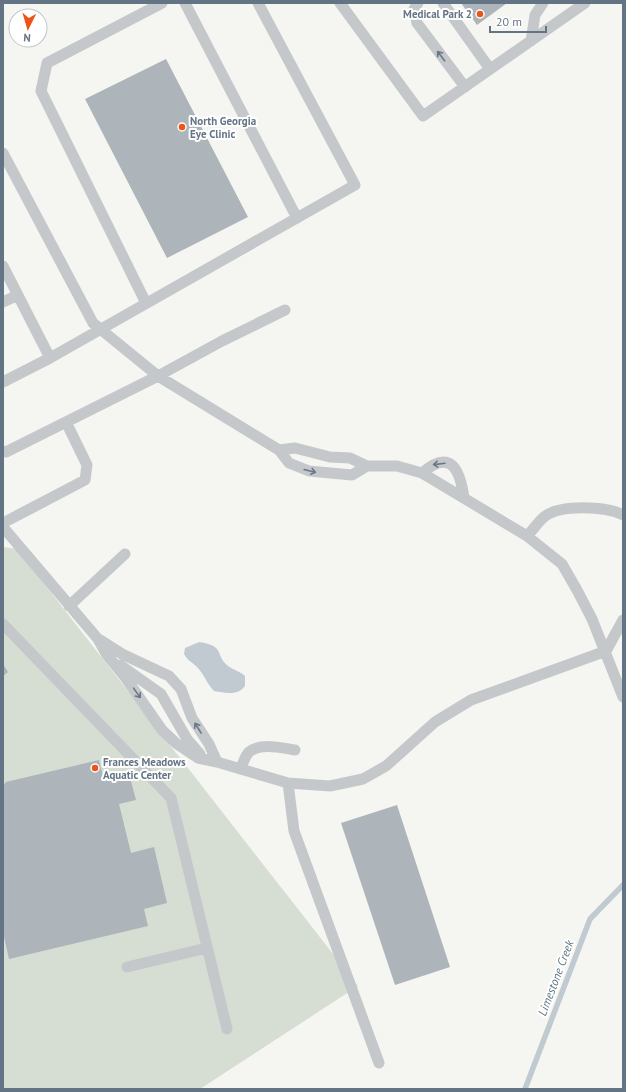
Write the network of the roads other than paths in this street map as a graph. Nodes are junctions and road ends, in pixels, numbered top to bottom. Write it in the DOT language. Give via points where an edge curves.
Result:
graph roads {
  1 [pos="162,3"];
  2 [pos="185,3"];
  3 [pos="258,3"];
  4 [pos="340,3"];
  5 [pos="418,3"];
  6 [pos="443,3"];
  7 [pos="543,3"];
  8 [pos="585,3"];
  9 [pos="531,41"];
  10 [pos="490,69"];
  11 [pos="464,87"];
  12 [pos="3,153"];
  13 [pos="297,218"];
  14 [pos="3,266"];
  15 [pos="18,295"];
  16 [pos="3,302"];
  17 [pos="146,303"];
  18 [pos="285,310"];
  19 [pos="100,328"];
  20 [pos="50,358"];
  21 [pos="158,376"];
  22 [pos="3,382"];
  23 [pos="66,422"];
  24 [pos="279,450"];
  25 [pos="3,451"];
  26 [pos="367,466"];
  27 [pos="422,473"];
  28 [pos="464,498"];
  29 [pos="623,515"];
  30 [pos="3,523"];
  31 [pos="3,527"];
  32 [pos="527,536"];
  33 [pos="125,554"];
  34 [pos="69,606"];
  35 [pos="623,620"];
  36 [pos="3,624"];
  37 [pos="98,639"];
  38 [pos="606,651"];
  39 [pos="110,659"];
  40 [pos="623,697"];
  41 [pos="295,750"];
  42 [pos="217,762"];
  43 [pos="240,769"];
  44 [pos="288,783"];
  45 [pos="207,948"];
  46 [pos="127,967"];
  47 [pos="227,1028"];
  48 [pos="379,1062"];
  1 -- 17 [label="lane" via="47,63 41,91"];
  2 -- 13 [label="lane"];
  3 -- 13 [label="lane" via="355,185"];
  4 -- 11 [label="lane" via="423,116"];
  11 -- 5 [label="lane, one-way" via="417,23 414,9"];
  6 -- 10 [label="lane"];
  7 -- 9 [label="lane" via="535,15"];
  8 -- 9 [label="lane"];
  9 -- 10 [label="lane"];
  10 -- 11 [label="lane"];
  12 -- 19 [label="lane" via="92,322"];
  13 -- 17 [label="lane"];
  14 -- 15 [label="lane"];
  15 -- 16 [label="lane"];
  15 -- 20 [label="lane"];
  17 -- 19 [label="lane"];
  18 -- 21 [label="lane"];
  19 -- 20 [label="lane"];
  19 -- 21 [label="lane"];
  20 -- 22 [label="lane"];
  21 -- 23 [label="lane"];
  21 -- 24 [label="lane"];
  23 -- 25 [label="lane" via="6,452"];
  23 -- 30 [label="lane" via="87,465 85,480"];
  24 -- 26 [label="lane" via="295,448 350,458"];
  24 -- 26 [label="lane, one-way" via="289,463 309,471 352,475"];
  26 -- 27 [label="lane" via="397,466"];
  27 -- 28 [label="lane"];
  28 -- 27 [label="lane, one-way" via="461,480 454,466 440,463 430,466"];
  28 -- 32 [label="lane"];
  29 -- 32 [label="lane" via="615,511 590,508 560,509 545,516"];
  31 -- 34 [label="lane"];
  32 -- 38 [label="lane" via="562,564"];
  33 -- 34 [label="lane"];
  34 -- 37 [label="lane"];
  35 -- 38 [label="lane"];
  36 -- 45 [label="lane" via="171,798"];
  37 -- 39 [label="lane"];
  42 -- 37 [label="lane, one-way" via="192,718 181,689 169,676 122,654"];
  38 -- 40 [label="lane"];
  38 -- 44 [label="lane" via="471,700 435,722 386,766 363,779 330,786"];
  39 -- 42 [label="lane" via="161,694 198,753"];
  39 -- 42 [label="lane, one-way" via="167,735 198,758"];
  41 -- 43 [label="lane" via="273,747 255,749 248,753"];
  42 -- 43 [label="lane"];
  43 -- 44 [label="lane"];
  44 -- 48 [label="lane" via="294,831"];
  45 -- 46 [label="lane"];
  45 -- 47 [label="lane"];
}
